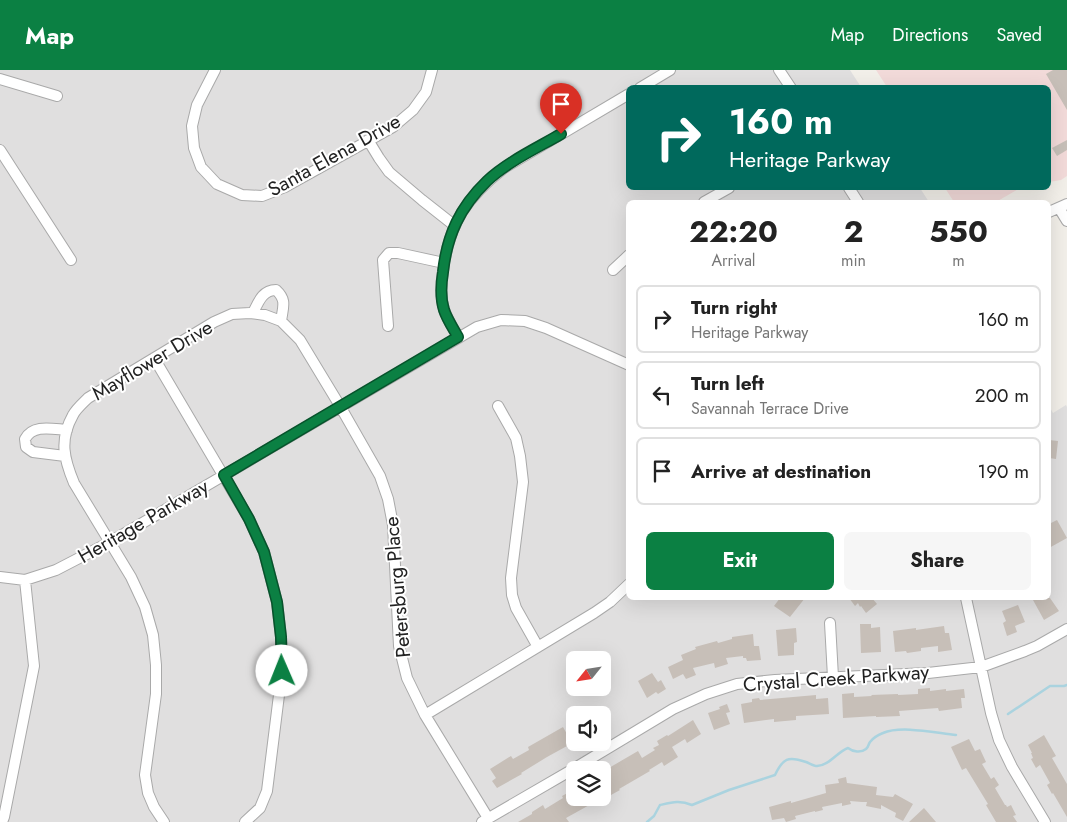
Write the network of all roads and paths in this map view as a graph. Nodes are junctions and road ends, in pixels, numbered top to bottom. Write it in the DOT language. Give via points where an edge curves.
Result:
graph roads {
  1 [pos="2,70"];
  2 [pos="215,70"];
  3 [pos="432,70"];
  4 [pos="670,70"];
  5 [pos="779,70"];
  6 [pos="0,74"];
  7 [pos="0,79"];
  8 [pos="645,85"];
  9 [pos="789,85"];
  10 [pos="57,96"];
  11 [pos="626,96"];
  12 [pos="368,140"];
  13 [pos="0,150"];
  14 [pos="725,190"];
  15 [pos="707,200"];
  16 [pos="1063,206"];
  17 [pos="1051,211"];
  18 [pos="1067,221"];
  19 [pos="455,226"];
  20 [pos="626,258"];
  21 [pos="71,260"];
  22 [pos="444,263"];
  23 [pos="613,270"];
  24 [pos="253,314"];
  25 [pos="281,320"];
  26 [pos="388,326"];
  27 [pos="458,337"];
  28 [pos="154,358"];
  29 [pos="626,364"];
  30 [pos="340,406"];
  31 [pos="498,406"];
  32 [pos="67,430"];
  33 [pos="65,456"];
  34 [pos="224,475"];
  35 [pos="110,542"];
  36 [pos="0,577"];
  37 [pos="25,580"];
  38 [pos="626,587"];
  39 [pos="966,600"];
  40 [pos="830,623"];
  41 [pos="1067,629"];
  42 [pos="538,647"];
  43 [pos="981,667"];
  44 [pos="833,677"];
  45 [pos="425,715"];
  46 [pos="485,820"];
  47 [pos="2,822"];
  48 [pos="164,822"];
  49 [pos="245,822"];
  50 [pos="1045,822"];
  1 -- 6 [label="street"];
  2 -- 12 [label="street, Santa Elena Drive" via="197,104 192,126 194,148 202,167 217,184 242,195 262,196 285,188"];
  3 -- 12 [label="street, Santa Elena Drive" via="426,92 413,110 393,127"];
  4 -- 8 [label="street"];
  5 -- 9 [label="street"];
  7 -- 10 [label="street"];
  11 -- 19 [label="street" via="504,168 472,198"];
  12 -- 19 [label="street" via="389,172"];
  13 -- 21 [label="street"];
  14 -- 15 [label="street"];
  16 -- 17 [label="street"];
  16 -- 18 [label="street"];
  19 -- 22 [label="street" via="448,240"];
  20 -- 23 [label="street"];
  22 -- 26 [label="street" via="389,253 383,260"];
  22 -- 27 [label="street" via="441,288 444,309"];
  24 -- 25 [label="street, Mayflower Drive"];
  24 -- 25 [label="street" via="263,295 276,290 284,304"];
  24 -- 28 [label="street, Mayflower Drive" via="232,314 214,322"];
  25 -- 30 [label="street" via="300,340"];
  27 -- 29 [label="street, Heritage Parkway" via="501,320 525,321"];
  27 -- 30 [label="street, Heritage Parkway"];
  28 -- 32 [label="street, Mayflower Drive" via="88,398 73,415"];
  28 -- 34 [label="street"];
  30 -- 34 [label="street, Heritage Parkway"];
  30 -- 45 [label="street, Petersburg Place" via="380,476 388,500 393,525 399,646 407,678"];
  31 -- 42 [label="street" via="516,438 523,482 511,578 512,595"];
  32 -- 33 [label="street, Mayflower Drive" via="63,447"];
  32 -- 33 [label="street" via="38,429 24,439 26,447 33,452"];
  33 -- 35 [label="street, Mayflower Drive" via="74,483"];
  34 -- 35 [label="street, Heritage Parkway"];
  34 -- 49 [label="street" via="264,552 277,602 281,637 282,671 267,791 260,808"];
  35 -- 37 [label="street, Heritage Parkway" via="56,570"];
  35 -- 48 [label="street, Mayflower Drive" via="146,607 153,635 156,694 145,775 148,793"];
  36 -- 37 [label="street, Heritage Parkway"];
  37 -- 47 [label="street" via="34,666"];
  38 -- 42 [label="street" via="594,613"];
  39 -- 43 [label="street"];
  40 -- 44 [label="street"];
  41 -- 43 [label="street, Crystal Creek Parkway" via="1031,649"];
  42 -- 45 [label="street"];
  43 -- 44 [label="street, Crystal Creek Parkway"];
  43 -- 50 [label="street" via="1002,747"];
  44 -- 46 [label="street, Crystal Creek Parkway" via="737,684 706,694 673,709"];
  45 -- 46 [label="street, Petersburg Place"];
}
